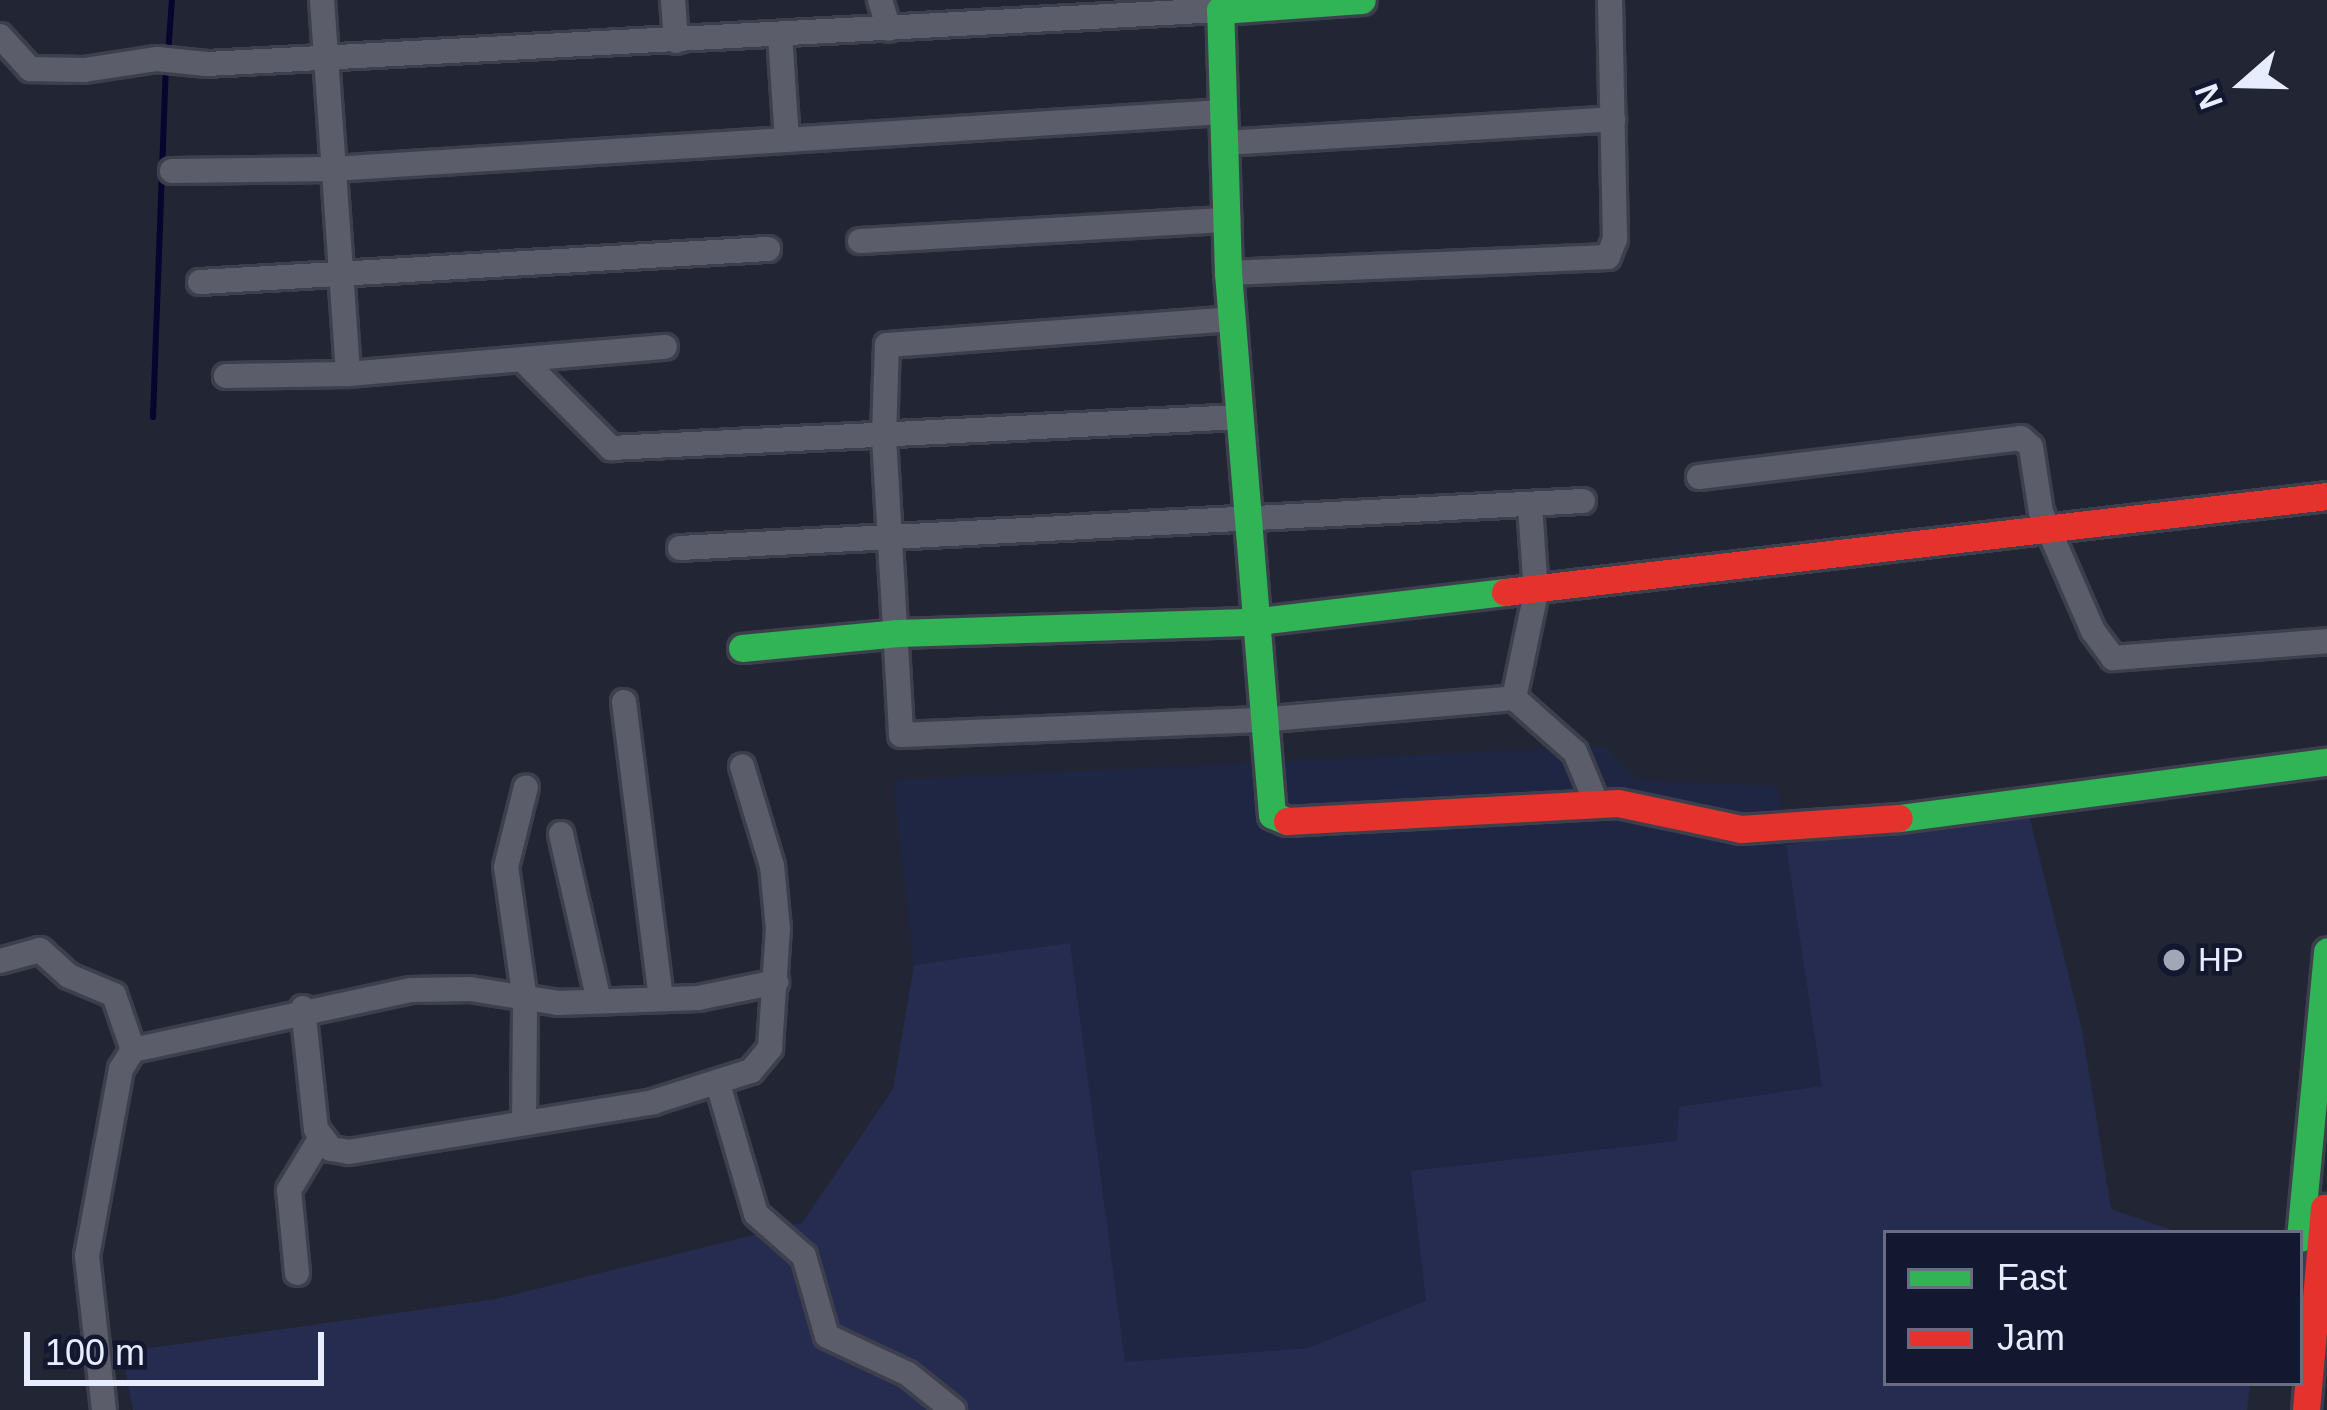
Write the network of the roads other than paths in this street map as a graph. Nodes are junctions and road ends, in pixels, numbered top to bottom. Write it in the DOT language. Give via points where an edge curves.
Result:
graph roads {
  1 [pos="322,0"];
  2 [pos="673,0"];
  3 [pos="880,0"];
  4 [pos="1362,0"];
  5 [pos="1610,0"];
  6 [pos="1220,10"];
  7 [pos="889,29"];
  8 [pos="780,35"];
  9 [pos="0,36"];
  10 [pos="676,41"];
  11 [pos="326,58"];
  12 [pos="1222,112"];
  13 [pos="1613,119"];
  14 [pos="787,140"];
  15 [pos="1224,143"];
  16 [pos="333,170"];
  17 [pos="172,171"];
  18 [pos="1228,220"];
  19 [pos="860,242"];
  20 [pos="768,249"];
  21 [pos="1228,273"];
  22 [pos="341,276"];
  23 [pos="200,282"];
  24 [pos="1233,319"];
  25 [pos="665,347"];
  26 [pos="525,362"];
  27 [pos="348,374"];
  28 [pos="226,376"];
  29 [pos="1240,417"];
  30 [pos="884,436"];
  31 [pos="1699,478"];
  32 [pos="2327,496"];
  33 [pos="1583,501"];
  34 [pos="1530,505"];
  35 [pos="1246,520"];
  36 [pos="2053,530"];
  37 [pos="892,536"];
  38 [pos="680,548"];
  39 [pos="1536,592"];
  40 [pos="1250,622"];
  41 [pos="898,633"];
  42 [pos="2327,640"];
  43 [pos="742,648"];
  44 [pos="1514,698"];
  45 [pos="624,702"];
  46 [pos="1259,720"];
  47 [pos="2327,762"];
  48 [pos="742,766"];
  49 [pos="526,787"];
  50 [pos="1596,802"];
  51 [pos="561,834"];
  52 [pos="2327,951"];
  53 [pos="0,961"];
  54 [pos="776,982"];
  55 [pos="661,998"];
  56 [pos="525,1000"];
  57 [pos="599,1001"];
  58 [pos="303,1008"];
  59 [pos="133,1050"];
  60 [pos="718,1084"];
  61 [pos="524,1124"];
  62 [pos="320,1139"];
  63 [pos="2327,1181"];
  64 [pos="2301,1230"];
  65 [pos="297,1273"];
  66 [pos="104,1410"];
  67 [pos="953,1410"];
  68 [pos="2306,1410"];
  1 -- 11 [label="street"];
  2 -- 10 [label="street"];
  3 -- 7 [label="street"];
  4 -- 6 [label="street"];
  5 -- 13 [label="street"];
  6 -- 7 [label="street"];
  6 -- 12 [label="street"];
  7 -- 8 [label="street"];
  8 -- 10 [label="street"];
  8 -- 14 [label="street"];
  9 -- 11 [label="street" via="31,68"];
  10 -- 11 [label="street"];
  11 -- 16 [label="street"];
  12 -- 14 [label="street"];
  12 -- 15 [label="street"];
  13 -- 15 [label="street"];
  13 -- 21 [label="street" via="1616,239 1608,257"];
  14 -- 16 [label="street"];
  15 -- 18 [label="street"];
  16 -- 17 [label="street"];
  16 -- 22 [label="street"];
  18 -- 19 [label="street"];
  18 -- 21 [label="street"];
  20 -- 22 [label="street"];
  21 -- 24 [label="street"];
  22 -- 23 [label="street"];
  22 -- 27 [label="street"];
  24 -- 29 [label="street"];
  24 -- 30 [label="street" via="896,340 882,359"];
  25 -- 26 [label="street"];
  26 -- 27 [label="street"];
  26 -- 30 [label="street" via="611,448"];
  27 -- 28 [label="street"];
  29 -- 30 [label="street"];
  29 -- 35 [label="street"];
  30 -- 37 [label="street"];
  31 -- 36 [label="street" via="2010,435 2031,447 2038,502"];
  32 -- 36 [label="street"];
  33 -- 34 [label="street"];
  34 -- 35 [label="street"];
  34 -- 39 [label="street"];
  35 -- 37 [label="street"];
  35 -- 40 [label="street"];
  36 -- 39 [label="street"];
  36 -- 42 [label="street" via="2092,631 2113,658"];
  37 -- 38 [label="street"];
  37 -- 41 [label="street"];
  39 -- 40 [label="street"];
  39 -- 44 [label="street"];
  40 -- 41 [label="street"];
  40 -- 46 [label="street"];
  41 -- 43 [label="street"];
  41 -- 46 [label="street" via="902,735"];
  44 -- 46 [label="street"];
  44 -- 50 [label="street" via="1575,752"];
  45 -- 55 [label="street"];
  46 -- 50 [label="street" via="1266,808 1282,820"];
  47 -- 50 [label="street" via="1804,830 1741,829"];
  48 -- 54 [label="street" via="772,866"];
  49 -- 56 [label="street" via="506,867"];
  51 -- 57 [label="street"];
  52 -- 64 [label="street"];
  53 -- 59 [label="street" via="40,950 69,976 114,995"];
  54 -- 55 [label="street"];
  54 -- 60 [label="street" via="766,1061"];
  55 -- 57 [label="street"];
  56 -- 57 [label="street"];
  56 -- 58 [label="street" via="438,987"];
  56 -- 61 [label="street"];
  58 -- 59 [label="street"];
  58 -- 62 [label="street"];
  59 -- 66 [label="street" via="121,1069 87,1256"];
  60 -- 61 [label="street"];
  60 -- 67 [label="street" via="756,1214 804,1256 826,1336 908,1374"];
  61 -- 62 [label="street" via="349,1152"];
  62 -- 65 [label="street" via="289,1190"];
  63 -- 68 [label="street"];
}
